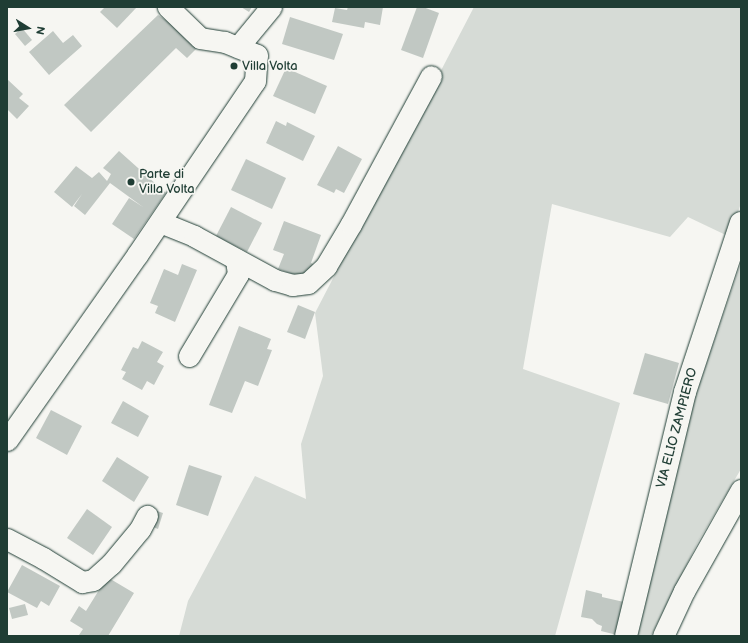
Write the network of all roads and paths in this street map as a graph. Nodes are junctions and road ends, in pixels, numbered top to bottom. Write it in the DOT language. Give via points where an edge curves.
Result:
graph roads {
  1 [pos="168,7"];
  2 [pos="271,7"];
  3 [pos="238,47"];
  4 [pos="431,76"];
  5 [pos="160,222"];
  6 [pos="741,224"];
  7 [pos="236,258"];
  8 [pos="189,356"];
  9 [pos="7,440"];
  10 [pos="741,490"];
  11 [pos="147,516"];
  12 [pos="7,539"];
  13 [pos="626,636"];
  14 [pos="663,636"];
  1 -- 3 [label="street" via="200,38"];
  2 -- 3 [label="street"];
  3 -- 5 [label="street" via="257,55 255,81"];
  4 -- 7 [label="street" via="351,224 322,270 308,283 292,285 275,280"];
  5 -- 7 [label="street"];
  5 -- 9 [label="street"];
  6 -- 13 [label="street, VIA ELIO ZAMPIERO" via="684,392"];
  7 -- 8 [label="street" via="238,274"];
  10 -- 14 [label="street" via="684,591"];
  11 -- 12 [label="street" via="140,529 111,564 93,580 82,582"];
}
